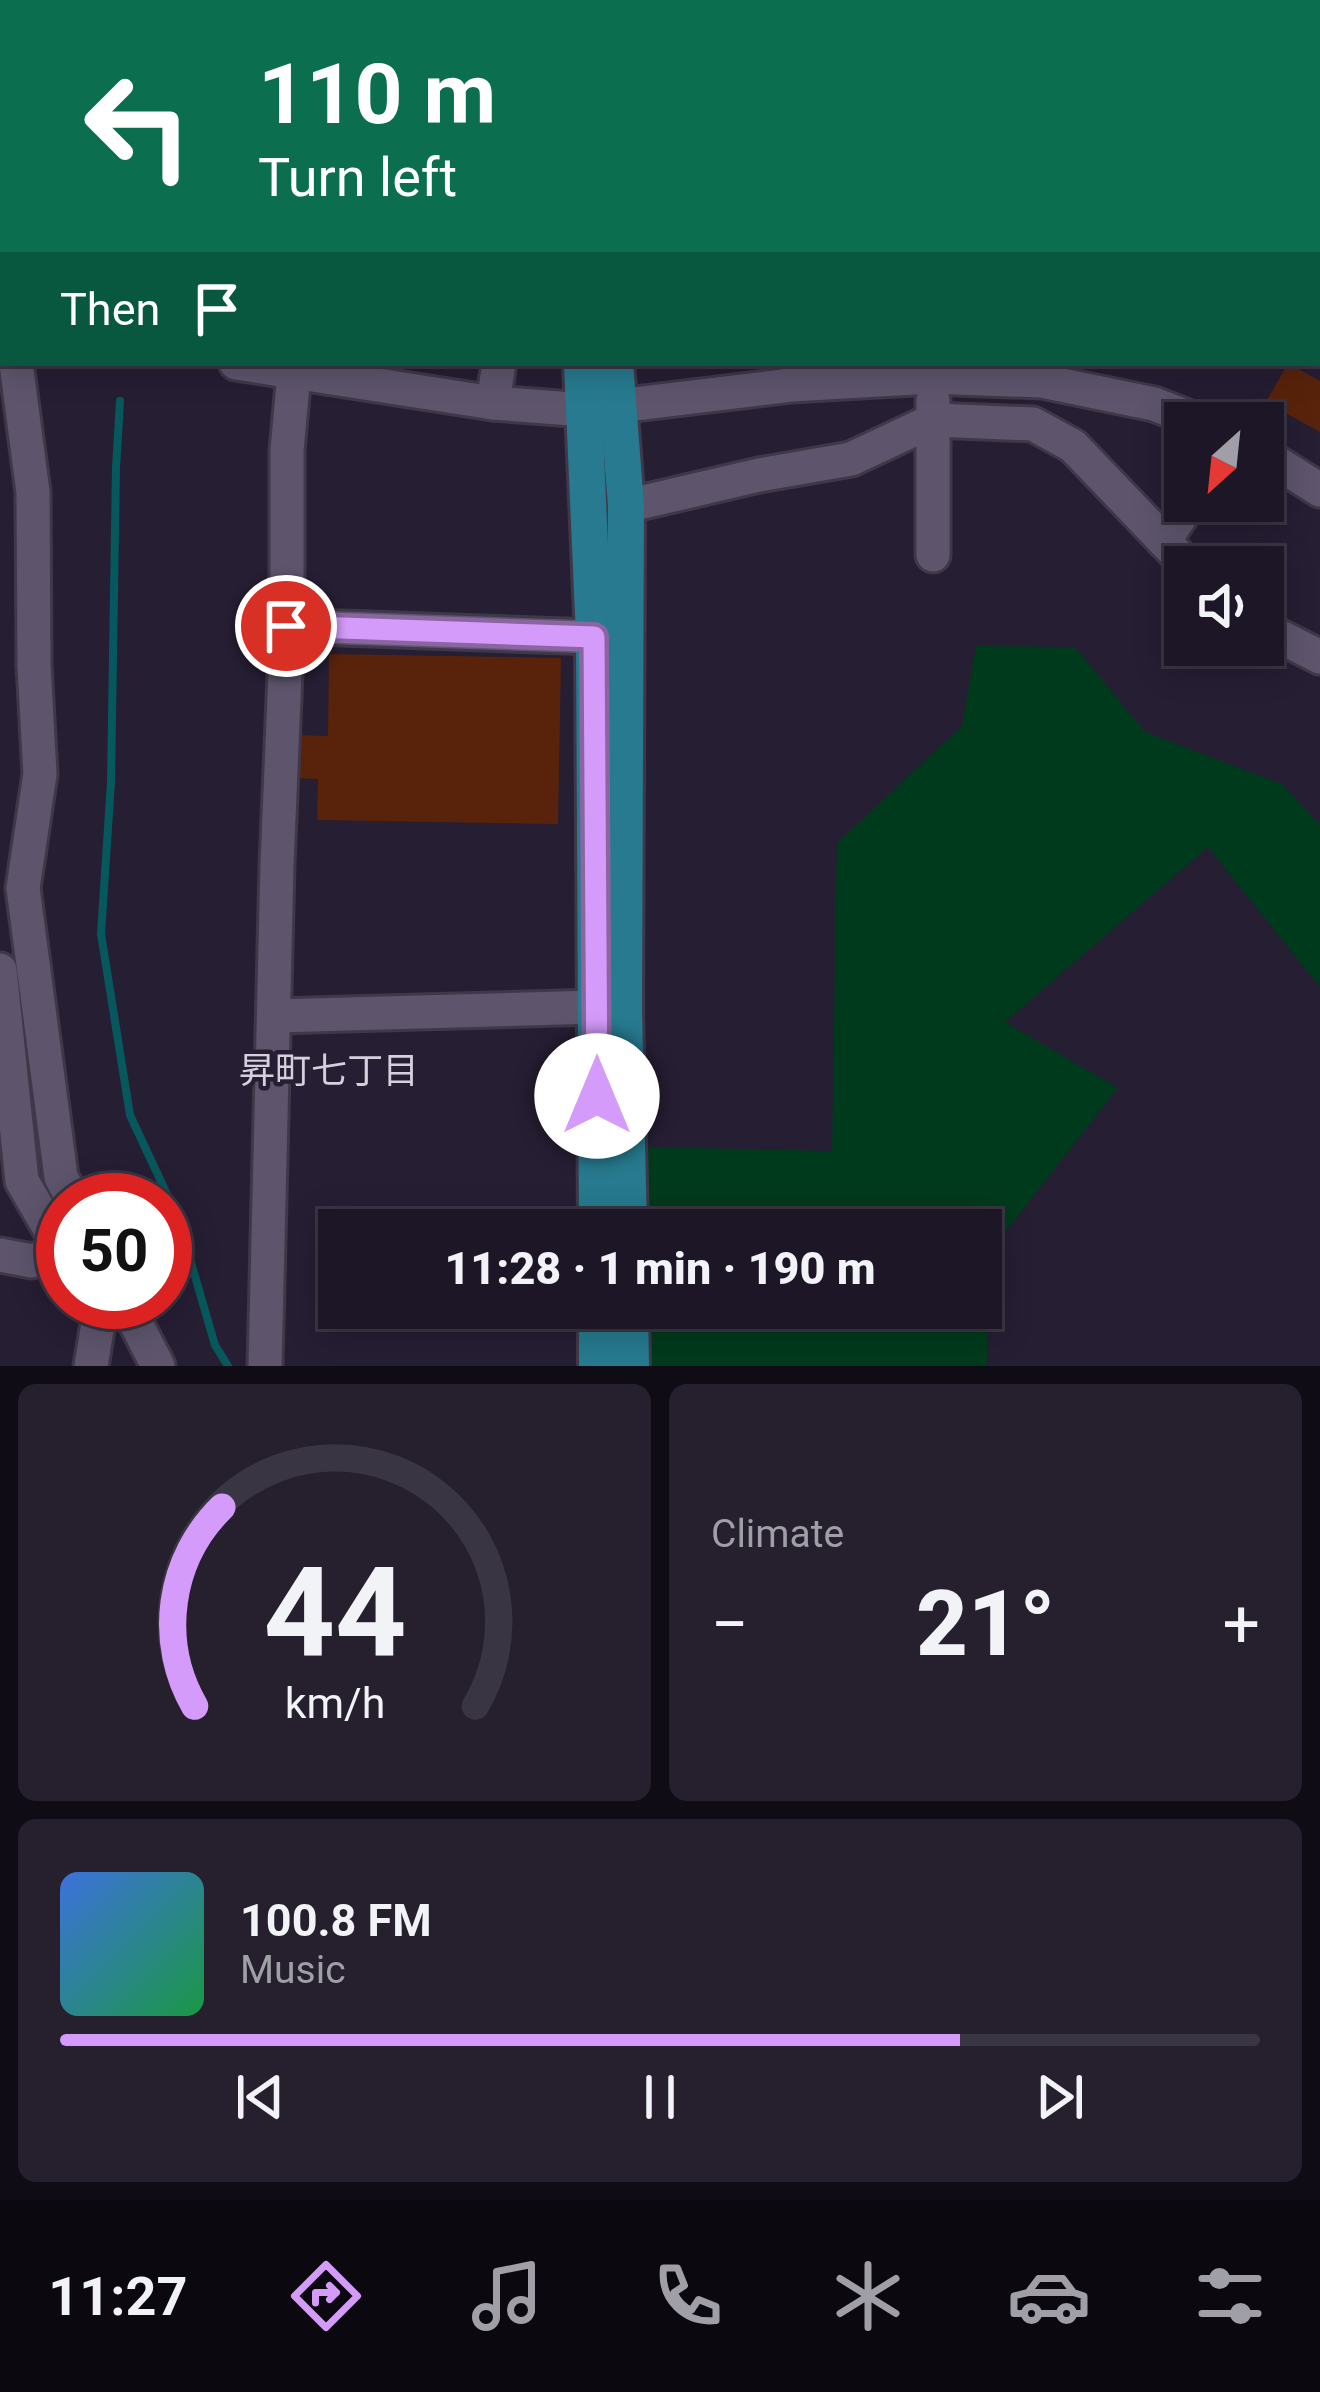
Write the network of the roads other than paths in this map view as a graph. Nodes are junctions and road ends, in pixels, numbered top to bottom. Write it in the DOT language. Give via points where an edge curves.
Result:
graph roads {
  1 [pos="16,366"];
  2 [pos="499,366"];
  3 [pos="583,366"];
  4 [pos="614,366"];
  5 [pos="291,368"];
  6 [pos="933,370"];
  7 [pos="790,374"];
  8 [pos="493,403"];
  9 [pos="1164,408"];
  10 [pos="602,409"];
  11 [pos="934,420"];
  12 [pos="1284,467"];
  13 [pos="1320,490"];
  14 [pos="626,506"];
  15 [pos="1177,522"];
  16 [pos="1164,541"];
  17 [pos="1169,546"];
  18 [pos="933,555"];
  19 [pos="286,626"];
  20 [pos="594,637"];
  21 [pos="1284,639"];
  22 [pos="1320,657"];
  23 [pos="0,970"];
  24 [pos="597,1007"];
  25 [pos="274,1016"];
  26 [pos="6,1095"];
  27 [pos="60,1173"];
  28 [pos="36,1205"];
  29 [pos="597,1209"];
  30 [pos="628,1209"];
  31 [pos="0,1255"];
  32 [pos="36,1260"];
  33 [pos="98,1329"];
  34 [pos="139,1329"];
  35 [pos="597,1329"];
  36 [pos="631,1329"];
  37 [pos="92,1366"];
  38 [pos="158,1366"];
  39 [pos="266,1366"];
  40 [pos="597,1366"];
  41 [pos="632,1366"];
  1 -- 27 [label="street" via="32,492 40,774 23,888"];
  2 -- 8 [label="street"];
  3 -- 10 [label="main road"];
  4 -- 10 [label="main road"];
  5 -- 8 [label="street"];
  5 -- 19 [label="street"];
  6 -- 7 [label="street"];
  6 -- 9 [label="street" via="1042,381"];
  6 -- 11 [label="street"];
  7 -- 10 [label="street"];
  8 -- 10 [label="street"];
  10 -- 14 [label="main road"];
  10 -- 20 [label="main road"];
  11 -- 14 [label="street" via="850,459"];
  11 -- 16 [label="street" via="1033,424 1073,446"];
  11 -- 18 [label="street"];
  12 -- 13 [label="street"];
  14 -- 30 [label="main road"];
  15 -- 16 [label="street"];
  16 -- 17 [label="street"];
  19 -- 20 [label="street"];
  19 -- 25 [label="street"];
  20 -- 24 [label="main road"];
  21 -- 22 [label="street"];
  23 -- 26 [label="street"];
  24 -- 25 [label="street"];
  24 -- 29 [label="main road"];
  25 -- 39 [label="street"];
  26 -- 28 [label="street" via="22,1181"];
  31 -- 32 [label="street"];
  33 -- 37 [label="street"];
  34 -- 38 [label="street"];
  35 -- 40 [label="main road"];
  36 -- 41 [label="main road"];
}
